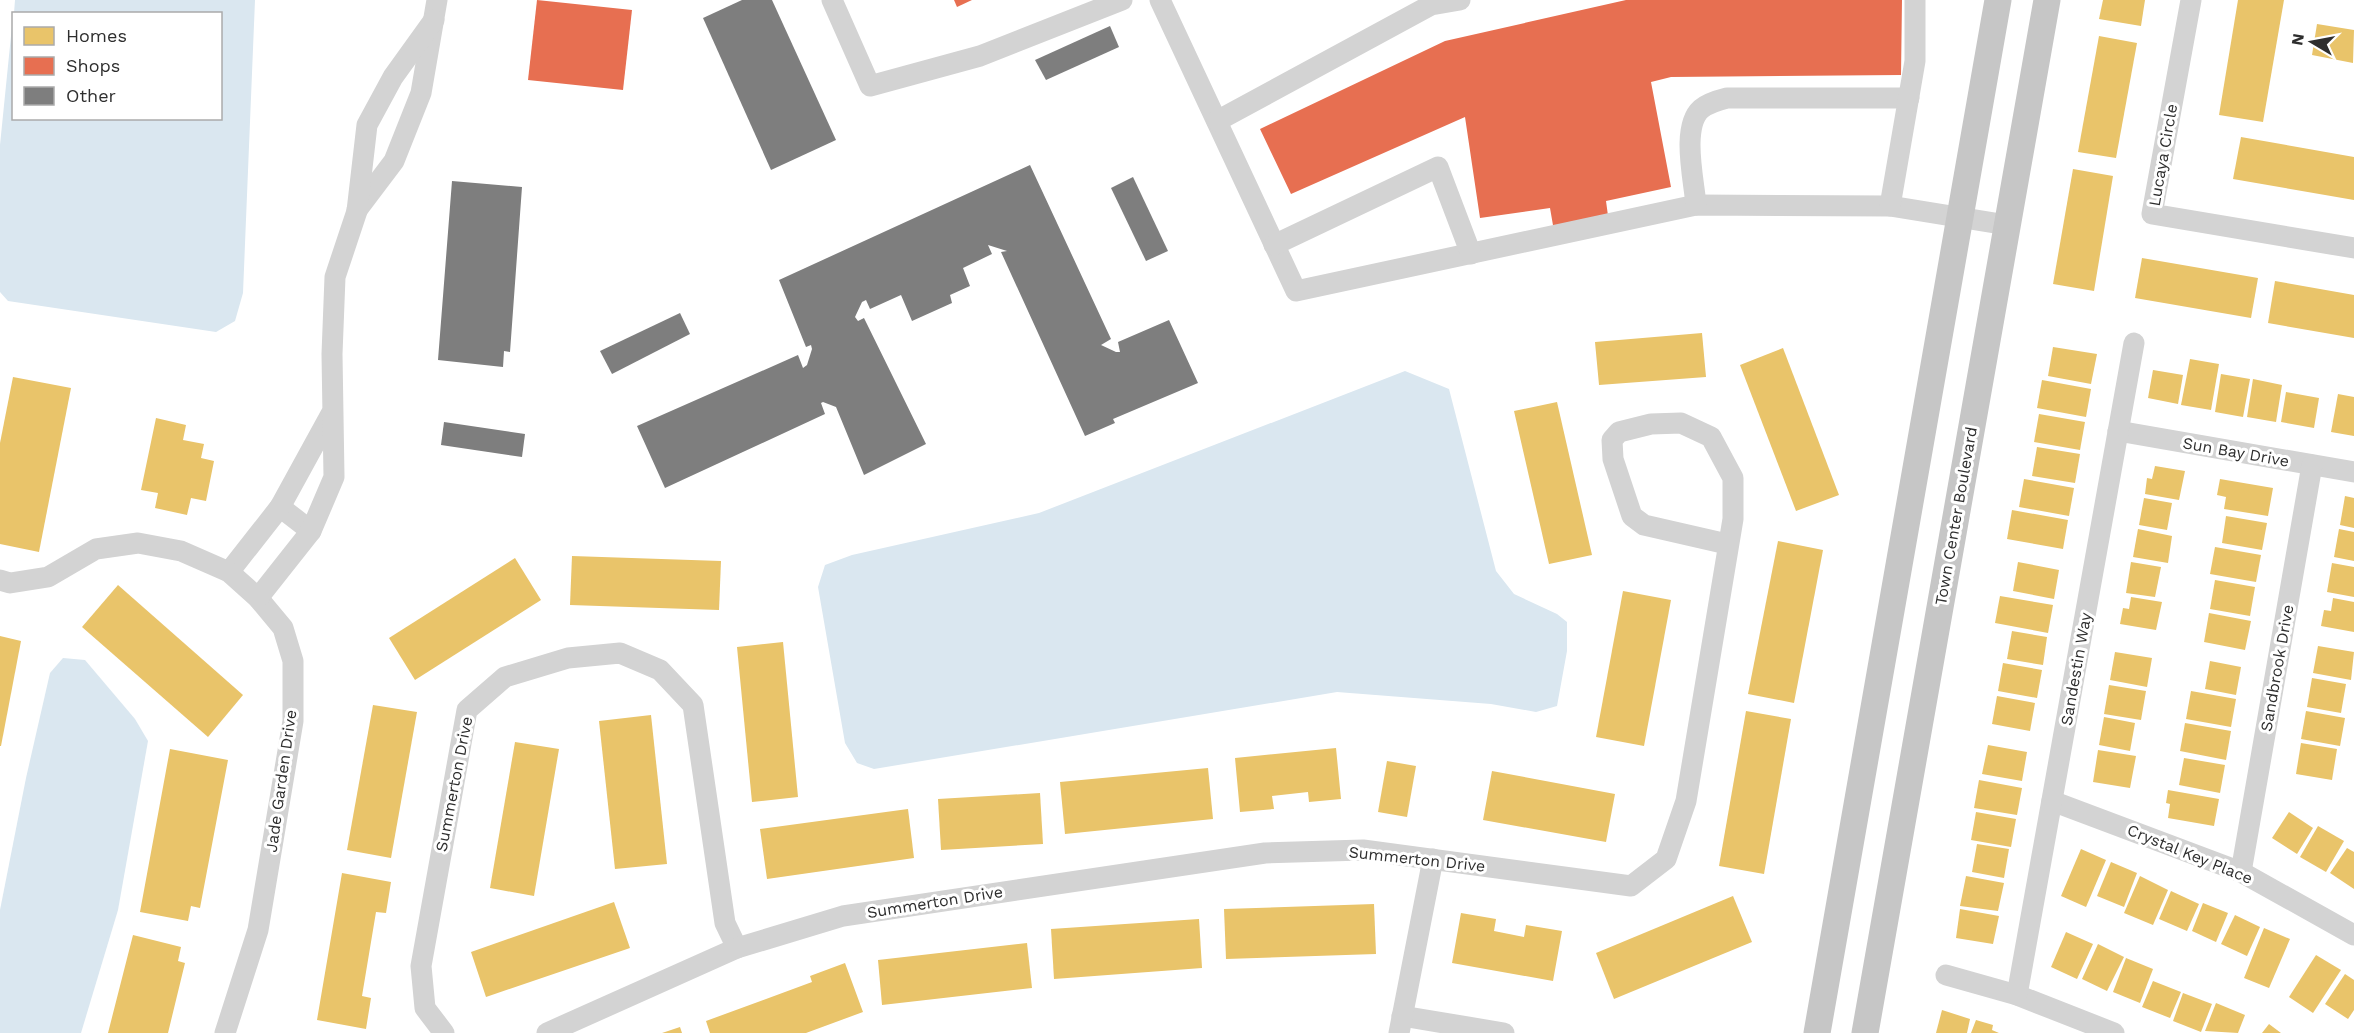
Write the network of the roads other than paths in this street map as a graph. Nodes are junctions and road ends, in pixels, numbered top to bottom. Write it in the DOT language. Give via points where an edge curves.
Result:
graph roads {
  1 [pos="832,0"];
  2 [pos="1122,0"];
  3 [pos="1160,0"];
  4 [pos="1460,0"];
  5 [pos="1915,0"];
  6 [pos="1998,0"];
  7 [pos="2047,0"];
  8 [pos="2191,0"];
  9 [pos="1078,8"];
  10 [pos="436,10"];
  11 [pos="1909,98"];
  12 [pos="1217,122"];
  13 [pos="1696,205"];
  14 [pos="1890,206"];
  15 [pos="357,211"];
  16 [pos="1960,218"];
  17 [pos="2007,225"];
  18 [pos="1274,245"];
  19 [pos="2354,248"];
  20 [pos="1471,254"];
  21 [pos="2134,343"];
  22 [pos="331,414"];
  23 [pos="2118,431"];
  24 [pos="2312,465"];
  25 [pos="2354,472"];
  26 [pos="280,507"];
  27 [pos="311,531"];
  28 [pos="1727,544"];
  29 [pos="229,572"];
  30 [pos="0,580"];
  31 [pos="258,598"];
  32 [pos="2052,801"];
  33 [pos="1433,859"];
  34 [pos="2241,872"];
  35 [pos="2354,935"];
  36 [pos="737,948"];
  37 [pos="1946,975"];
  38 [pos="2017,994"];
  39 [pos="1400,1024"];
  40 [pos="225,1033"];
  41 [pos="444,1033"];
  42 [pos="547,1033"];
  43 [pos="1504,1033"];
  44 [pos="1817,1033"];
  45 [pos="1865,1033"];
  46 [pos="2114,1033"];
  1 -- 9 [label="street" via="870,86 980,56"];
  2 -- 9 [label="street"];
  3 -- 12 [label="street"];
  4 -- 12 [label="street" via="1431,5"];
  5 -- 11 [label="street" via="1915,61"];
  6 -- 16 [label="main road"];
  7 -- 17 [label="main road, Town Center Boulevard"];
  8 -- 19 [label="street, Lucaya Circle" via="2152,214"];
  10 -- 15 [label="street" via="422,93 394,161"];
  10 -- 15 [label="street" via="367,125"];
  11 -- 13 [label="street" via="1727,98 1712,102 1692,122"];
  11 -- 14 [label="street"];
  12 -- 18 [label="street"];
  13 -- 14 [label="street"];
  13 -- 20 [label="street"];
  14 -- 16 [label="street"];
  15 -- 22 [label="street" via="335,277"];
  16 -- 17 [label="street"];
  16 -- 44 [label="main road"];
  17 -- 45 [label="main road, Town Center Boulevard"];
  18 -- 20 [label="street" via="1296,291"];
  18 -- 20 [label="street" via="1438,167"];
  21 -- 23 [label="street, Sandestin Way"];
  22 -- 26 [label="street"];
  22 -- 27 [label="street" via="334,477"];
  23 -- 24 [label="street, Sun Bay Drive"];
  23 -- 32 [label="street, Sandestin Way"];
  24 -- 25 [label="street, Sun Bay Drive"];
  24 -- 34 [label="street, Sandbrook Drive"];
  26 -- 27 [label="street"];
  26 -- 29 [label="street"];
  27 -- 31 [label="street"];
  28 -- 28 [label="street, Summerton Drive" via="1733,519 1733,478 1712,437 1681,423 1651,424 1619,432 1612,440 1613,459 1632,516 1644,525"];
  28 -- 33 [label="street, Summerton Drive" via="1686,801 1666,859 1631,886"];
  29 -- 30 [label="street, Jade Garden Drive" via="181,551 138,543 96,549 48,577 10,583"];
  29 -- 31 [label="street, Jade Garden Drive"];
  31 -- 40 [label="street, Jade Garden Drive" via="283,628 293,661 293,721 258,930"];
  32 -- 34 [label="street, Crystal Key Place"];
  32 -- 38 [label="street, Sandestin Way"];
  33 -- 36 [label="street, Summerton Drive" via="1363,850 1265,853 843,916"];
  33 -- 39 [label="street"];
  34 -- 35 [label="street, Crystal Key Place"];
  36 -- 41 [label="street, Summerton Drive" via="725,923 693,705 660,670 620,653 568,658 505,677 467,710 421,966 425,1008"];
  36 -- 42 [label="street, Summerton Drive"];
  37 -- 38 [label="street"];
  38 -- 46 [label="street"];
  39 -- 43 [label="street"];
}
